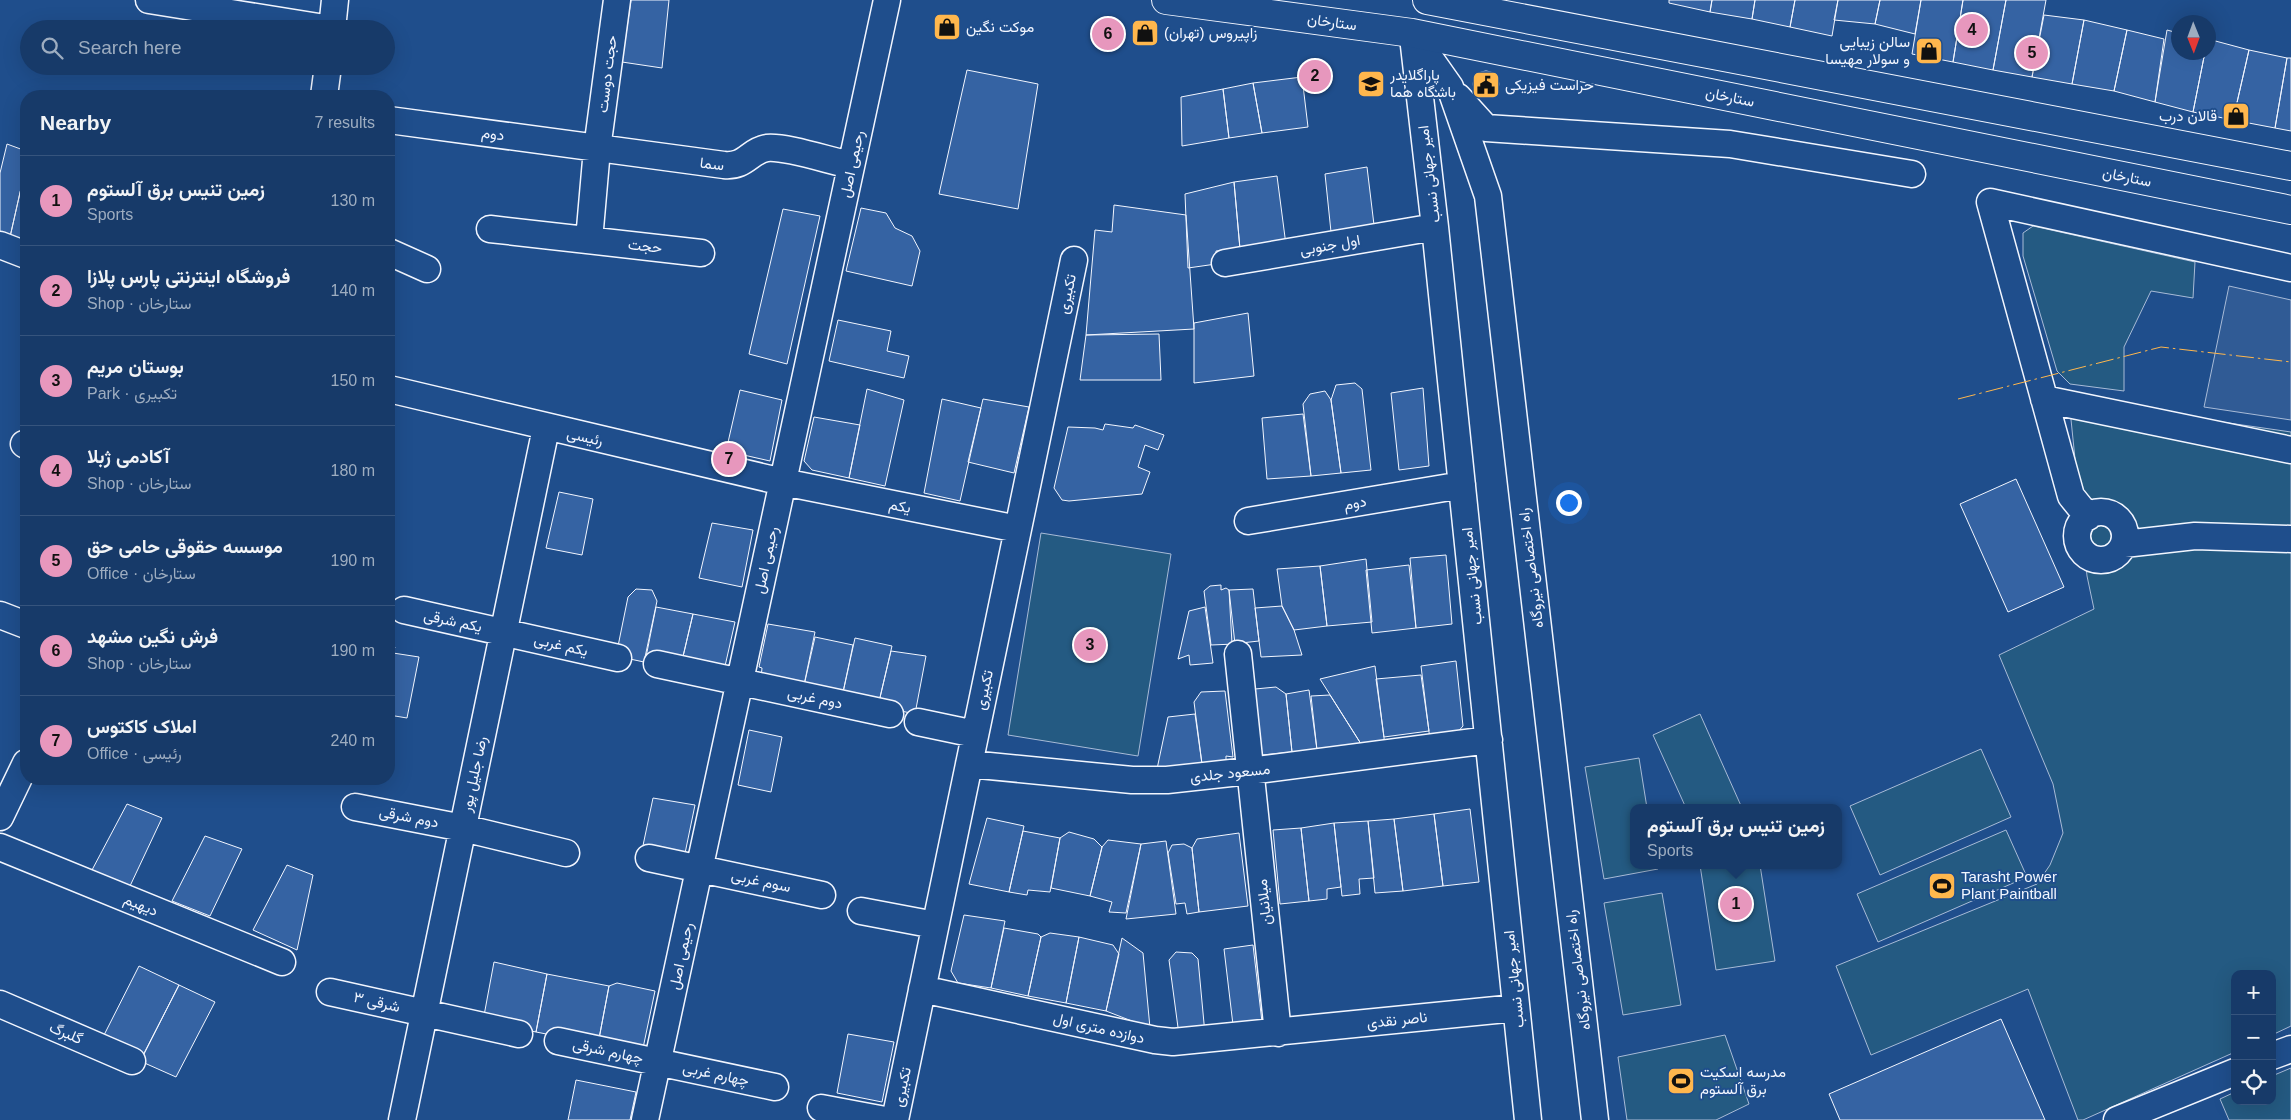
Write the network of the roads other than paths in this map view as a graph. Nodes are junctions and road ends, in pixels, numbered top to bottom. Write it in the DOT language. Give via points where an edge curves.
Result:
graph roads {
  1 [pos="149,0"];
  2 [pos="335,0"];
  3 [pos="617,0"];
  4 [pos="887,0"];
  5 [pos="1166,0"];
  6 [pos="1427,0"];
  7 [pos="275,20"];
  8 [pos="333,20"];
  9 [pos="1412,33"];
  10 [pos="327,75"];
  11 [pos="1450,87"];
  12 [pos="325,90"];
  13 [pos="395,121"];
  14 [pos="597,149"];
  15 [pos="851,166"];
  16 [pos="2291,166"];
  17 [pos="1912,174"];
  18 [pos="2291,210"];
  19 [pos="1435,227"];
  20 [pos="490,228"];
  21 [pos="589,240"];
  22 [pos="0,245"];
  23 [pos="20,253"];
  24 [pos="701,253"];
  25 [pos="395,255"];
  26 [pos="1074,260"];
  27 [pos="1226,263"];
  28 [pos="2291,268"];
  29 [pos="428,269"];
  30 [pos="395,390"];
  31 [pos="2044,399"];
  32 [pos="546,428"];
  33 [pos="2291,450"];
  34 [pos="783,482"];
  35 [pos="1462,485"];
  36 [pos="2088,517"];
  37 [pos="1248,522"];
  38 [pos="1018,529"];
  39 [pos="2291,539"];
  40 [pos="2124,544"];
  41 [pos="404,610"];
  42 [pos="0,615"];
  43 [pos="20,623"];
  44 [pos="503,631"];
  45 [pos="1238,654"];
  46 [pos="618,658"];
  47 [pos="657,664"];
  48 [pos="740,682"];
  49 [pos="890,714"];
  50 [pos="918,722"];
  51 [pos="975,734"];
  52 [pos="1489,740"];
  53 [pos="969,764"];
  54 [pos="1249,771"];
  55 [pos="20,775"];
  56 [pos="355,807"];
  57 [pos="0,817"];
  58 [pos="463,828"];
  59 [pos="0,847"];
  60 [pos="566,853"];
  61 [pos="650,858"];
  62 [pos="700,868"];
  63 [pos="822,894"];
  64 [pos="862,911"];
  65 [pos="935,925"];
  66 [pos="282,962"];
  67 [pos="922,988"];
  68 [pos="330,992"];
  69 [pos="0,1004"];
  70 [pos="1516,1008"];
  71 [pos="424,1013"];
  72 [pos="1278,1033"];
  73 [pos="519,1034"];
  74 [pos="558,1041"];
  75 [pos="2291,1049"];
  76 [pos="2276,1055"];
  77 [pos="132,1061"];
  78 [pos="658,1062"];
  79 [pos="2231,1074"];
  80 [pos="775,1087"];
  81 [pos="821,1108"];
  82 [pos="402,1120"];
  83 [pos="645,1120"];
  84 [pos="885,1120"];
  85 [pos="895,1120"];
  86 [pos="1528,1120"];
  87 [pos="1595,1120"];
  88 [pos="2117,1120"];
  1 -- 7 [label="street"];
  2 -- 8 [label="street"];
  3 -- 14 [label="street, حجت دوست"];
  4 -- 15 [label="street, رحیمی اصل"];
  5 -- 9 [label="main road, ستارخان"];
  6 -- 16 [label="main road"];
  9 -- 11 [label="street, راه اختصاصی نیروگاه"];
  9 -- 18 [label="main road, ستارخان"];
  9 -- 19 [label="street, امیر جهانی نسب"];
  10 -- 12 [label="street"];
  11 -- 17 [label="street" via="1486,128 1730,144"];
  11 -- 87 [label="street, راه اختصاصی نیروگاه" via="1488,196"];
  13 -- 14 [label="street, دوم"];
  14 -- 15 [label="street, سما" via="734,166 757,152 774,148"];
  14 -- 21 [label="street"];
  15 -- 34 [label="street, رحیمی اصل"];
  19 -- 27 [label="street, اول جنوبی"];
  19 -- 35 [label="street, امیر جهانی نسب"];
  20 -- 21 [label="street, حجت"];
  21 -- 24 [label="street, حجت"];
  22 -- 23 [label="street"];
  25 -- 29 [label="street"];
  26 -- 38 [label="street, تکبیری"];
  28 -- 31 [label="street" via="1990,202"];
  30 -- 32 [label="street, رئیسی"];
  31 -- 33 [label="street"];
  31 -- 36 [label="street" via="2070,496"];
  32 -- 34 [label="street, رئیسی"];
  32 -- 44 [label="street, رضا جلیل پور"];
  34 -- 38 [label="street, یکم"];
  34 -- 48 [label="street, رحیمی اصل"];
  35 -- 37 [label="street, دوم"];
  35 -- 52 [label="street, امیر جهانی نسب"];
  36 -- 40 [label="street" via="2098,512 2114,516 2124,528"];
  36 -- 40 [label="street" via="2077,533 2078,541 2092,559 2108,560"];
  38 -- 51 [label="street, تکبیری"];
  39 -- 40 [label="street" via="2195,536"];
  41 -- 44 [label="street, یکم شرقی"];
  42 -- 43 [label="street"];
  44 -- 46 [label="street, یکم غربی"];
  44 -- 58 [label="street, رضا جلیل پور"];
  45 -- 54 [label="street, میلانیان"];
  47 -- 48 [label="street"];
  48 -- 49 [label="street, دوم غربی"];
  48 -- 62 [label="street, رحیمی اصل"];
  50 -- 51 [label="street"];
  51 -- 53 [label="street, تکبیری"];
  52 -- 54 [label="street, مسعود جلدی"];
  52 -- 70 [label="street, امیر جهانی نسب"];
  53 -- 54 [label="street, مسعود جلدی" via="1132,780 1167,780"];
  53 -- 65 [label="street, تکبیری"];
  54 -- 72 [label="street, میلانیان"];
  55 -- 57 [label="street"];
  56 -- 58 [label="street, دوم شرقی"];
  58 -- 60 [label="street"];
  58 -- 71 [label="street, رضا جلیل پور"];
  59 -- 66 [label="street, دیهیم"];
  61 -- 62 [label="street, سوم غربی"];
  62 -- 63 [label="street, سوم غربی"];
  62 -- 78 [label="street, رحیمی اصل"];
  64 -- 65 [label="street"];
  65 -- 67 [label="street, تکبیری"];
  67 -- 72 [label="street, دوازده متری اول" via="1155,1040 1185,1042"];
  67 -- 85 [label="street, تکبیری"];
  68 -- 71 [label="street, ۳ شرقی"];
  69 -- 77 [label="street, گلبرگ"];
  70 -- 72 [label="street, ناصر نقدی"];
  70 -- 86 [label="street, امیر جهانی نسب"];
  71 -- 73 [label="street"];
  71 -- 82 [label="street, رضا جلیل پور"];
  74 -- 78 [label="street, چهارم شرقی"];
  75 -- 76 [label="street"];
  78 -- 80 [label="street, چهارم غربی"];
  78 -- 83 [label="street, رحیمی اصل"];
  79 -- 88 [label="street"];
  81 -- 84 [label="street"];
}
